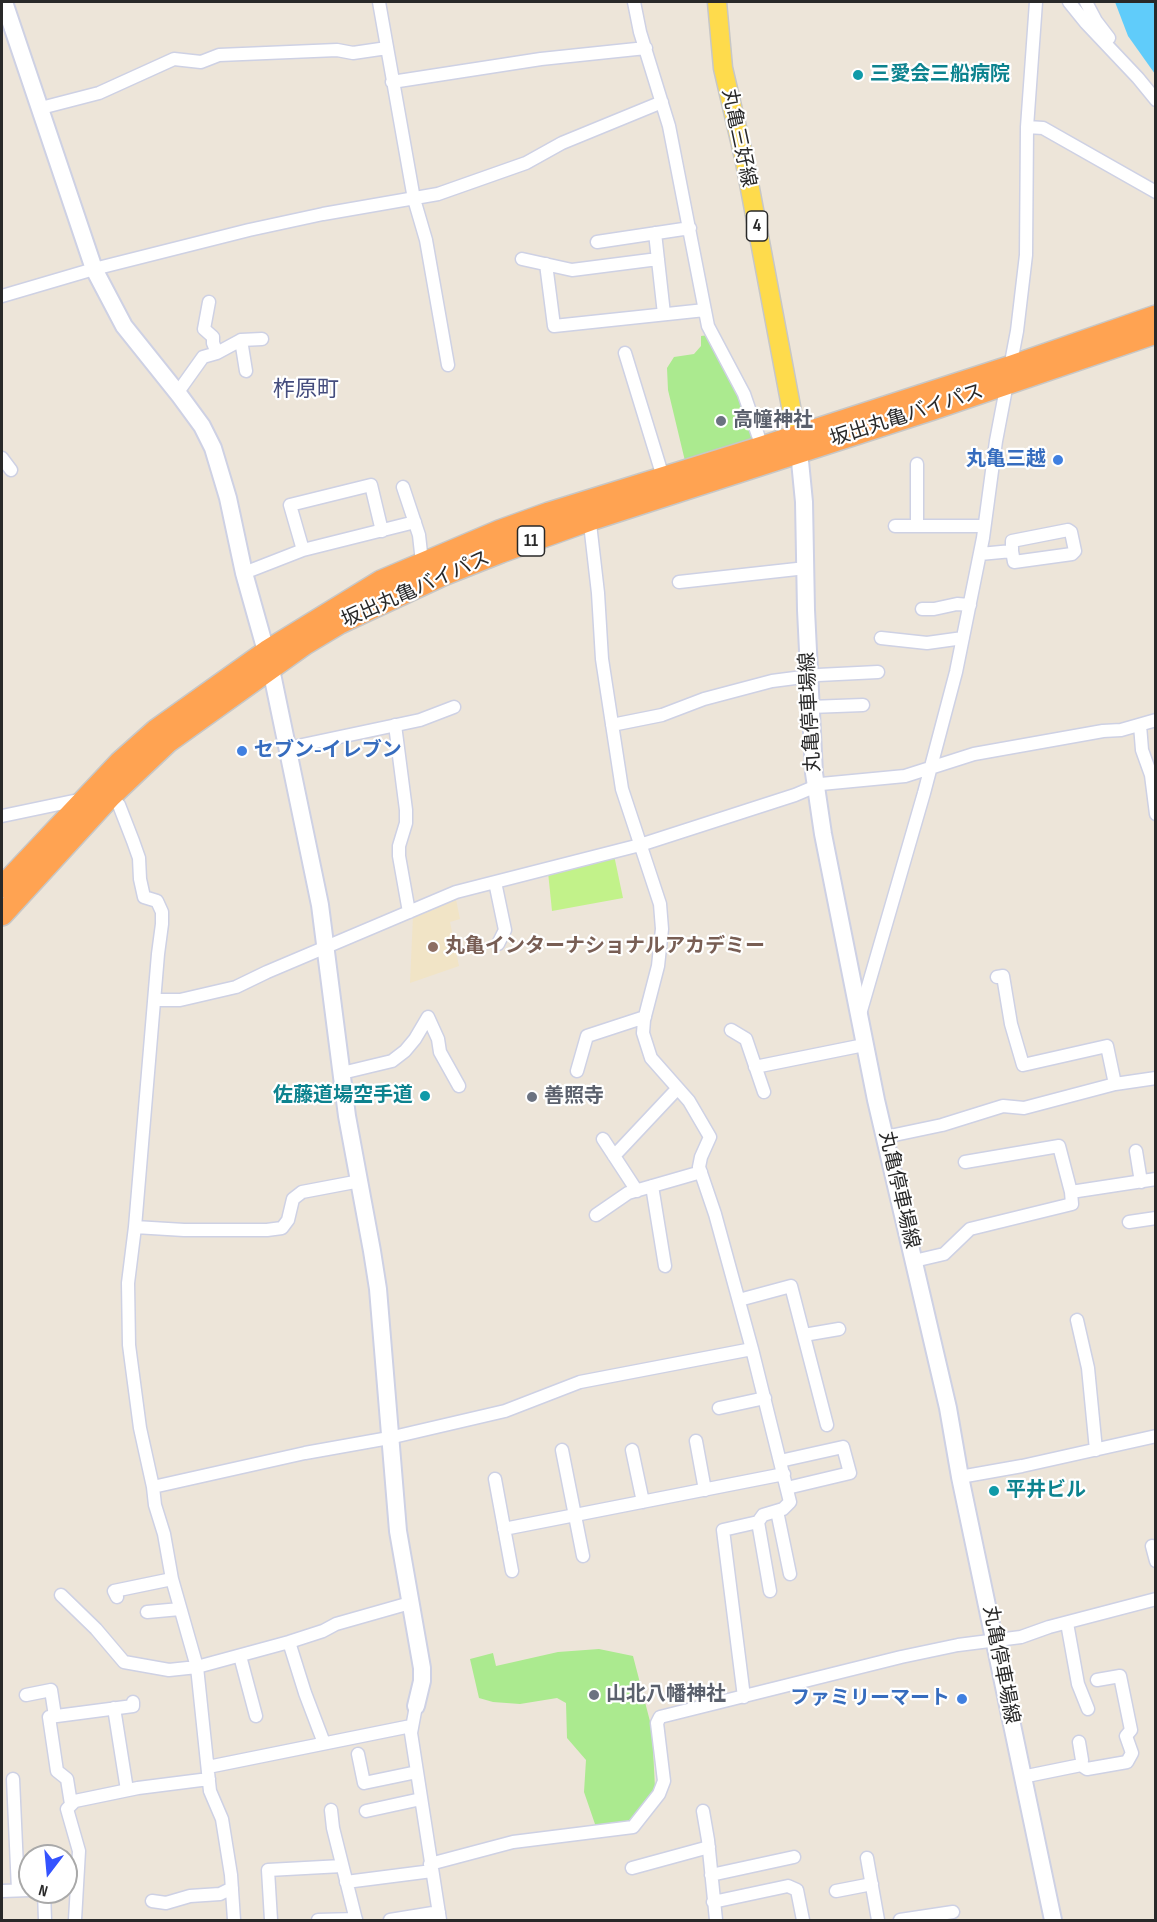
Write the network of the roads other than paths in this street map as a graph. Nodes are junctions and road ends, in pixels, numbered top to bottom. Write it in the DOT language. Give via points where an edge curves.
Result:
graph roads {
  1 [pos="4,2"];
  2 [pos="379,2"];
  3 [pos="634,2"];
  4 [pos="717,2"];
  5 [pos="1036,2"];
  6 [pos="1069,2"];
  7 [pos="1086,2"];
  8 [pos="387,48"];
  9 [pos="646,48"];
  10 [pos="1138,78"];
  11 [pos="392,82"];
  12 [pos="1155,100"];
  13 [pos="662,102"];
  14 [pos="41,108"];
  15 [pos="1027,127"];
  16 [pos="1155,192"];
  17 [pos="414,199"];
  18 [pos="690,228"];
  19 [pos="655,233"];
  20 [pos="597,242"];
  21 [pos="522,259"];
  22 [pos="658,259"];
  23 [pos="546,264"];
  24 [pos="94,269"];
  25 [pos="2,296"];
  26 [pos="209,302"];
  27 [pos="705,310"];
  28 [pos="664,314"];
  29 [pos="1155,316"];
  30 [pos="1155,333"];
  31 [pos="262,339"];
  32 [pos="241,340"];
  33 [pos="218,353"];
  34 [pos="625,353"];
  35 [pos="448,365"];
  36 [pos="246,371"];
  37 [pos="1010,375"];
  38 [pos="178,392"];
  39 [pos="798,443"];
  40 [pos="762,447"];
  41 [pos="2,458"];
  42 [pos="917,464"];
  43 [pos="11,470"];
  44 [pos="663,477"];
  45 [pos="403,487"];
  46 [pos="588,510"];
  47 [pos="415,522"];
  48 [pos="895,526"];
  49 [pos="917,526"];
  50 [pos="984,526"];
  51 [pos="382,531"];
  52 [pos="303,550"];
  53 [pos="1012,551"];
  54 [pos="980,554"];
  55 [pos="422,562"];
  56 [pos="806,567"];
  57 [pos="244,573"];
  58 [pos="679,582"];
  59 [pos="970,605"];
  60 [pos="922,609"];
  61 [pos="881,638"];
  62 [pos="963,638"];
  63 [pos="269,660"];
  64 [pos="878,672"];
  65 [pos="809,676"];
  66 [pos="863,705"];
  67 [pos="810,706"];
  68 [pos="454,707"];
  69 [pos="1155,720"];
  70 [pos="395,725"];
  71 [pos="612,725"];
  72 [pos="1140,725"];
  73 [pos="288,748"];
  74 [pos="931,768"];
  75 [pos="815,788"];
  76 [pos="110,797"];
  77 [pos="84,799"];
  78 [pos="1155,814"];
  79 [pos="2,816"];
  80 [pos="640,844"];
  81 [pos="495,882"];
  82 [pos="2,887"];
  83 [pos="409,912"];
  84 [pos="2,915"];
  85 [pos="498,944"];
  86 [pos="326,947"];
  87 [pos="998,977"];
  88 [pos="155,1000"];
  89 [pos="645,1017"];
  90 [pos="859,1018"];
  91 [pos="731,1030"];
  92 [pos="864,1045"];
  93 [pos="755,1066"];
  94 [pos="577,1071"];
  95 [pos="342,1073"];
  96 [pos="1155,1078"];
  97 [pos="1115,1084"];
  98 [pos="459,1086"];
  99 [pos="677,1089"];
  100 [pos="764,1092"];
  101 [pos="885,1137"];
  102 [pos="603,1139"];
  103 [pos="1136,1151"];
  104 [pos="614,1156"];
  105 [pos="965,1162"];
  106 [pos="701,1172"];
  107 [pos="1155,1179"];
  108 [pos="360,1181"];
  109 [pos="1141,1182"];
  110 [pos="652,1186"];
  111 [pos="637,1191"];
  112 [pos="1071,1192"];
  113 [pos="596,1215"];
  114 [pos="1155,1218"];
  115 [pos="1129,1222"];
  116 [pos="135,1227"];
  117 [pos="914,1260"];
  118 [pos="665,1266"];
  119 [pos="739,1300"];
  120 [pos="1077,1320"];
  121 [pos="839,1329"];
  122 [pos="804,1335"];
  123 [pos="752,1349"];
  124 [pos="765,1398"];
  125 [pos="719,1408"];
  126 [pos="827,1425"];
  127 [pos="1155,1436"];
  128 [pos="389,1438"];
  129 [pos="696,1441"];
  130 [pos="562,1450"];
  131 [pos="632,1450"];
  132 [pos="1096,1450"];
  133 [pos="780,1461"];
  134 [pos="784,1474"];
  135 [pos="960,1477"];
  136 [pos="495,1479"];
  137 [pos="153,1487"];
  138 [pos="787,1488"];
  139 [pos="705,1490"];
  140 [pos="643,1502"];
  141 [pos="777,1511"];
  142 [pos="575,1515"];
  143 [pos="758,1522"];
  144 [pos="504,1529"];
  145 [pos="1152,1546"];
  146 [pos="583,1556"];
  147 [pos="1155,1561"];
  148 [pos="512,1571"];
  149 [pos="790,1574"];
  150 [pos="172,1579"];
  151 [pos="770,1591"];
  152 [pos="61,1595"];
  153 [pos="117,1597"];
  154 [pos="1155,1599"];
  155 [pos="410,1603"];
  156 [pos="180,1609"];
  157 [pos="147,1612"];
  158 [pos="1067,1623"];
  159 [pos="995,1639"];
  160 [pos="289,1642"];
  161 [pos="240,1656"];
  162 [pos="197,1668"];
  163 [pos="1097,1680"];
  164 [pos="27,1695"];
  165 [pos="744,1697"];
  166 [pos="133,1702"];
  167 [pos="416,1706"];
  168 [pos="114,1708"];
  169 [pos="1088,1708"];
  170 [pos="55,1716"];
  171 [pos="256,1716"];
  172 [pos="411,1726"];
  173 [pos="1079,1742"];
  174 [pos="324,1743"];
  175 [pos="358,1754"];
  176 [pos="1081,1765"];
  177 [pos="417,1772"];
  178 [pos="209,1773"];
  179 [pos="1022,1777"];
  180 [pos="13,1779"];
  181 [pos="127,1790"];
  182 [pos="421,1799"];
  183 [pos="71,1804"];
  184 [pos="331,1810"];
  185 [pos="366,1811"];
  186 [pos="703,1811"];
  187 [pos="19,1844"];
  188 [pos="709,1847"];
  189 [pos="794,1857"];
  190 [pos="867,1858"];
  191 [pos="342,1866"];
  192 [pos="431,1868"];
  193 [pos="632,1868"];
  194 [pos="711,1875"];
  195 [pos="346,1882"];
  196 [pos="872,1884"];
  197 [pos="232,1888"];
  198 [pos="18,1890"];
  199 [pos="2,1891"];
  200 [pos="836,1891"];
  201 [pos="152,1901"];
  202 [pos="713,1902"];
  203 [pos="44,1904"];
  204 [pos="952,1912"];
  205 [pos="439,1916"];
  206 [pos="925,1919"];
  207 [pos="45,1920"];
  208 [pos="75,1920"];
  209 [pos="234,1920"];
  210 [pos="271,1920"];
  211 [pos="318,1920"];
  212 [pos="356,1920"];
  213 [pos="390,1920"];
  214 [pos="716,1920"];
  215 [pos="803,1920"];
  216 [pos="878,1920"];
  217 [pos="900,1920"];
  218 [pos="1053,1920"];
  1 -- 14 [label="street"];
  2 -- 8 [label="street"];
  3 -- 9 [label="street"];
  4 -- 39 [label="main road, 丸亀三好線 / 4" via="723,68 745,162"];
  5 -- 15 [label="street"];
  6 -- 10 [label="street"];
  7 -- 10 [label="street"];
  8 -- 11 [label="street"];
  8 -- 14 [label="street" via="353,53 325,50 219,55 201,62 174,60 99,93"];
  9 -- 11 [label="street" via="541,59"];
  9 -- 13 [label="street"];
  10 -- 12 [label="street"];
  11 -- 17 [label="street"];
  13 -- 17 [label="street" via="562,143 526,163"];
  13 -- 18 [label="street"];
  14 -- 24 [label="street"];
  15 -- 16 [label="street" via="1043,128"];
  15 -- 37 [label="street" via="1026,255"];
  17 -- 24 [label="street" via="322,214"];
  17 -- 35 [label="street" via="426,240"];
  18 -- 19 [label="street"];
  18 -- 27 [label="street"];
  19 -- 20 [label="street"];
  19 -- 22 [label="street"];
  21 -- 23 [label="street"];
  22 -- 23 [label="street" via="572,270"];
  22 -- 28 [label="street"];
  23 -- 28 [label="street" via="554,326"];
  24 -- 25 [label="street"];
  24 -- 38 [label="street" via="124,326"];
  26 -- 33 [label="street" via="204,329 213,337"];
  27 -- 28 [label="street"];
  27 -- 40 [label="street" via="708,326 744,394"];
  29 -- 37 [label="highway, 坂出丸亀バイパス / 11"];
  30 -- 37 [label="highway, 坂出丸亀バイパス / 11"];
  31 -- 32 [label="street"];
  32 -- 33 [label="street"];
  32 -- 36 [label="street"];
  33 -- 38 [label="street" via="203,357"];
  34 -- 44 [label="street"];
  37 -- 39 [label="highway, 坂出丸亀バイパス / 11"];
  37 -- 50 [label="street"];
  38 -- 57 [label="street" via="202,426 222,471"];
  39 -- 40 [label="highway, 坂出丸亀バイパス / 11"];
  39 -- 46 [label="highway, 坂出丸亀バイパス / 11"];
  39 -- 56 [label="street, 丸亀停車場線"];
  40 -- 44 [label="highway, 坂出丸亀バイパス / 11"];
  41 -- 43 [label="street"];
  42 -- 49 [label="street"];
  44 -- 46 [label="highway, 坂出丸亀バイパス / 11"];
  45 -- 47 [label="street"];
  46 -- 55 [label="highway, 坂出丸亀バイパス / 11" via="499,531"];
  46 -- 63 [label="highway, 坂出丸亀バイパス / 11" via="385,601"];
  46 -- 71 [label="street"];
  47 -- 51 [label="street"];
  47 -- 55 [label="street"];
  48 -- 49 [label="street"];
  49 -- 50 [label="street"];
  50 -- 54 [label="street"];
  51 -- 52 [label="street"];
  51 -- 52 [label="street" via="371,485 290,505"];
  52 -- 57 [label="street"];
  53 -- 53 [label="street" via="1014,562 1075,551 1068,530 1011,541"];
  53 -- 54 [label="street"];
  54 -- 59 [label="street"];
  55 -- 63 [label="highway, 坂出丸亀バイパス / 11" via="381,581"];
  56 -- 58 [label="street"];
  56 -- 65 [label="street, 丸亀停車場線"];
  57 -- 63 [label="street"];
  59 -- 60 [label="street"];
  59 -- 62 [label="street"];
  61 -- 62 [label="street" via="927,643"];
  62 -- 74 [label="street"];
  63 -- 73 [label="street"];
  63 -- 76 [label="highway, 坂出丸亀バイパス / 11" via="168,742"];
  63 -- 77 [label="highway, 坂出丸亀バイパス / 11" via="156,730"];
  64 -- 65 [label="street"];
  65 -- 67 [label="street, 丸亀停車場線"];
  65 -- 71 [label="street" via="772,681 662,715"];
  66 -- 67 [label="street"];
  67 -- 75 [label="street, 丸亀停車場線"];
  68 -- 70 [label="street"];
  69 -- 72 [label="street"];
  70 -- 73 [label="street"];
  70 -- 83 [label="street" via="406,810 399,856"];
  71 -- 80 [label="street" via="622,789"];
  72 -- 74 [label="street" via="974,754"];
  72 -- 78 [label="street"];
  73 -- 86 [label="street"];
  74 -- 75 [label="street" via="904,776 821,784"];
  74 -- 90 [label="street"];
  75 -- 80 [label="street"];
  75 -- 90 [label="street, 丸亀停車場線"];
  76 -- 84 [label="highway, 坂出丸亀バイパス / 11"];
  76 -- 88 [label="street" via="119,805 139,858 144,897 157,901 162,912"];
  77 -- 79 [label="street"];
  77 -- 82 [label="highway, 坂出丸亀バイパス / 11"];
  80 -- 81 [label="street"];
  80 -- 89 [label="street" via="660,904 662,929 658,966"];
  81 -- 83 [label="street" via="456,892"];
  81 -- 85 [label="street" via="505,930"];
  83 -- 86 [label="street"];
  86 -- 88 [label="street" via="236,987 180,1000"];
  86 -- 95 [label="street"];
  87 -- 97 [label="street" via="1003,976 1023,1065 1107,1046"];
  88 -- 116 [label="street"];
  89 -- 94 [label="street" via="587,1036"];
  89 -- 99 [label="street" via="643,1033 651,1058"];
  90 -- 92 [label="street, 丸亀停車場線"];
  91 -- 93 [label="street" via="746,1040"];
  92 -- 93 [label="street"];
  92 -- 101 [label="street, 丸亀停車場線"];
  93 -- 100 [label="street"];
  95 -- 98 [label="street" via="392,1061 416,1039 428,1017 440,1052"];
  95 -- 108 [label="street"];
  96 -- 97 [label="street"];
  97 -- 101 [label="street" via="1024,1108 1002,1106"];
  99 -- 104 [label="street"];
  99 -- 106 [label="street" via="689,1101 710,1137 701,1157"];
  101 -- 117 [label="street, 丸亀停車場線"];
  102 -- 104 [label="street"];
  103 -- 109 [label="street"];
  104 -- 111 [label="street"];
  105 -- 112 [label="street" via="1059,1146"];
  106 -- 110 [label="street"];
  106 -- 119 [label="street"];
  107 -- 109 [label="street"];
  108 -- 116 [label="street" via="302,1192 293,1199 282,1228"];
  108 -- 128 [label="street" via="378,1289"];
  109 -- 112 [label="street"];
  110 -- 111 [label="street"];
  110 -- 118 [label="street"];
  111 -- 113 [label="street"];
  112 -- 117 [label="street" via="1072,1204 970,1229 944,1254"];
  114 -- 115 [label="street"];
  116 -- 137 [label="street" via="128,1284 129,1345"];
  117 -- 135 [label="street, 丸亀停車場線"];
  119 -- 122 [label="street" via="791,1286"];
  119 -- 123 [label="street"];
  120 -- 132 [label="street" via="1088,1368"];
  121 -- 122 [label="street"];
  122 -- 126 [label="street"];
  123 -- 124 [label="street"];
  123 -- 128 [label="street" via="580,1382 505,1411"];
  124 -- 125 [label="street"];
  124 -- 133 [label="street"];
  127 -- 132 [label="street"];
  128 -- 137 [label="street"];
  128 -- 155 [label="street"];
  129 -- 139 [label="street"];
  130 -- 142 [label="street"];
  131 -- 140 [label="street"];
  132 -- 135 [label="street"];
  133 -- 134 [label="street"];
  133 -- 138 [label="street" via="843,1447 848,1464 850,1473"];
  134 -- 138 [label="street"];
  134 -- 139 [label="street"];
  135 -- 159 [label="street, 丸亀停車場線"];
  136 -- 144 [label="street"];
  137 -- 150 [label="street"];
  138 -- 141 [label="street" via="790,1502"];
  139 -- 140 [label="street"];
  140 -- 142 [label="street"];
  141 -- 143 [label="street" via="763,1515"];
  141 -- 149 [label="street"];
  142 -- 144 [label="street"];
  142 -- 146 [label="street"];
  143 -- 151 [label="street"];
  143 -- 165 [label="street" via="723,1530"];
  144 -- 148 [label="street"];
  145 -- 147 [label="street"];
  150 -- 153 [label="street" via="114,1591"];
  150 -- 156 [label="street"];
  152 -- 162 [label="street" via="124,1662 169,1671"];
  154 -- 158 [label="street"];
  155 -- 160 [label="street"];
  155 -- 167 [label="street" via="422,1668"];
  156 -- 157 [label="street"];
  156 -- 162 [label="street"];
  158 -- 159 [label="street" via="1021,1637"];
  158 -- 169 [label="street" via="1078,1684"];
  159 -- 165 [label="street" via="901,1657"];
  159 -- 179 [label="street, 丸亀停車場線"];
  160 -- 161 [label="street"];
  160 -- 174 [label="street"];
  161 -- 162 [label="street"];
  161 -- 171 [label="street"];
  162 -- 178 [label="street"];
  163 -- 176 [label="street" via="1120,1676 1131,1730 1126,1736 1132,1753 1127,1762 1087,1769"];
  164 -- 170 [label="street" via="51,1690"];
  165 -- 192 [label="street" via="660,1718 657,1723 664,1781 659,1794 633,1827 513,1842"];
  166 -- 168 [label="street" via="133,1706"];
  167 -- 172 [label="street"];
  168 -- 170 [label="street"];
  168 -- 181 [label="street" via="125,1744"];
  170 -- 183 [label="street" via="49,1717 57,1771 67,1779"];
  172 -- 174 [label="street"];
  172 -- 177 [label="street"];
  173 -- 176 [label="street"];
  174 -- 178 [label="street"];
  175 -- 177 [label="street" via="364,1783"];
  176 -- 179 [label="street"];
  177 -- 182 [label="street"];
  178 -- 181 [label="street"];
  178 -- 197 [label="street" via="210,1791 222,1820"];
  179 -- 218 [label="street, 丸亀停車場線"];
  180 -- 187 [label="street"];
  181 -- 183 [label="street"];
  182 -- 185 [label="street"];
  182 -- 192 [label="street"];
  183 -- 208 [label="street" via="66,1809 79,1851"];
  184 -- 191 [label="street" via="328,1829"];
  186 -- 188 [label="street"];
  188 -- 193 [label="street"];
  188 -- 194 [label="street"];
  189 -- 194 [label="street"];
  190 -- 196 [label="street"];
  191 -- 195 [label="street"];
  191 -- 210 [label="street" via="268,1870"];
  192 -- 195 [label="street"];
  192 -- 205 [label="street"];
  194 -- 202 [label="street"];
  195 -- 212 [label="street"];
  196 -- 200 [label="street"];
  196 -- 216 [label="street"];
  197 -- 201 [label="street" via="220,1894 166,1903"];
  197 -- 209 [label="street"];
  198 -- 199 [label="street"];
  202 -- 214 [label="street"];
  202 -- 215 [label="street" via="788,1886 796,1890"];
  203 -- 207 [label="street"];
  204 -- 206 [label="street"];
  205 -- 213 [label="street"];
  206 -- 217 [label="street"];
  211 -- 212 [label="street"];
}
